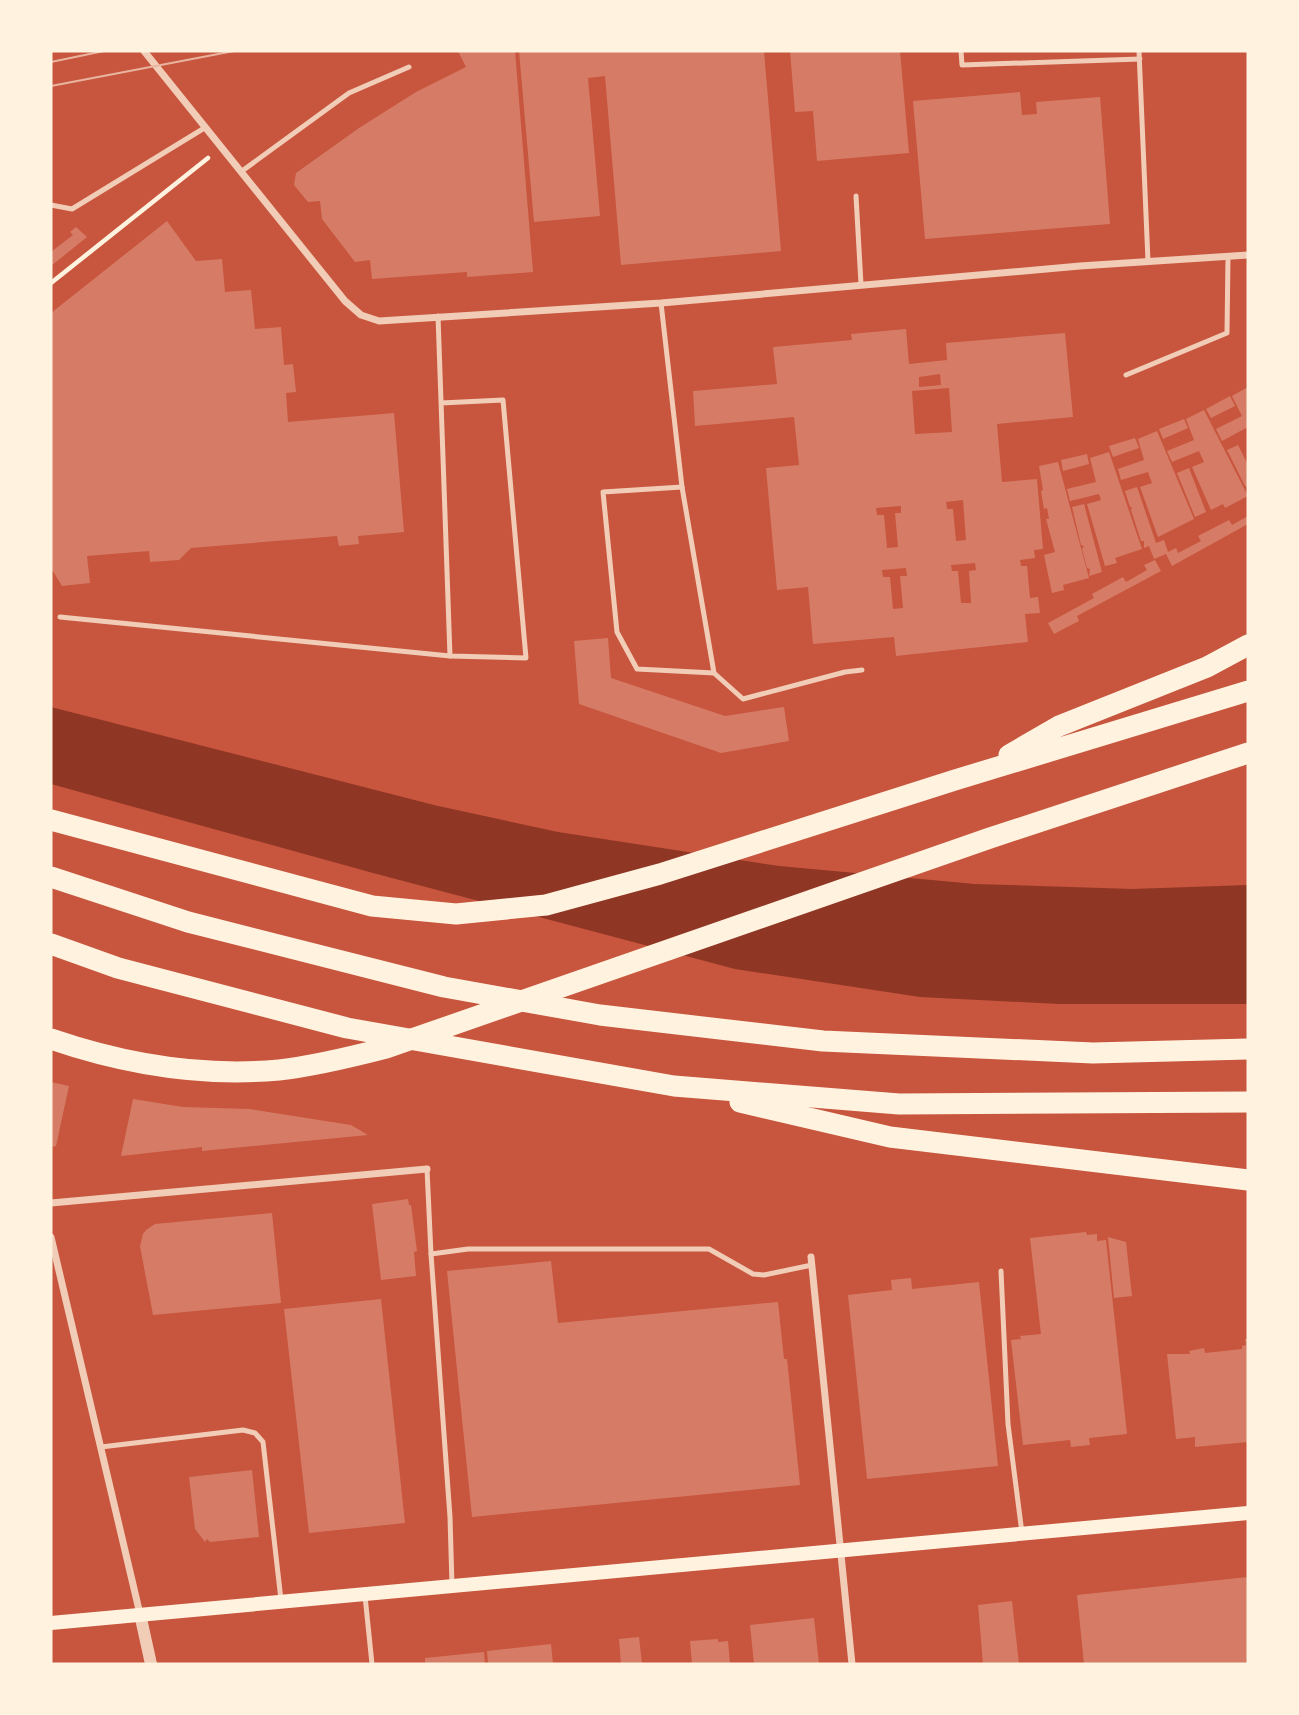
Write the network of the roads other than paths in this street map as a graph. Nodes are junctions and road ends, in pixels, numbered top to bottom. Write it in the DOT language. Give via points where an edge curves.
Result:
graph roads {
  1 [pos="144,51"];
  2 [pos="961,51"];
  3 [pos="1139,51"];
  4 [pos="1140,59"];
  5 [pos="409,67"];
  6 [pos="206,127"];
  7 [pos="242,171"];
  8 [pos="856,196"];
  9 [pos="51,205"];
  10 [pos="1248,254"];
  11 [pos="1228,257"];
  12 [pos="1148,261"];
  13 [pos="861,284"];
  14 [pos="661,303"];
  15 [pos="438,316"];
  16 [pos="1126,375"];
  17 [pos="440,403"];
  18 [pos="682,487"];
  19 [pos="60,617"];
  20 [pos="1248,645"];
  21 [pos="450,656"];
  22 [pos="862,670"];
  23 [pos="714,673"];
  24 [pos="1248,691"];
  25 [pos="1243,754"];
  26 [pos="963,778"];
  27 [pos="51,820"];
  28 [pos="51,877"];
  29 [pos="51,944"];
  30 [pos="51,1038"];
  31 [pos="1248,1049"];
  32 [pos="674,1086"];
  33 [pos="1248,1102"];
  34 [pos="427,1169"];
  35 [pos="1248,1180"];
  36 [pos="51,1203"];
  37 [pos="51,1237"];
  38 [pos="431,1254"];
  39 [pos="811,1261"];
  40 [pos="1001,1271"];
  41 [pos="101,1447"];
  42 [pos="1248,1513"];
  43 [pos="1023,1532"];
  44 [pos="841,1550"];
  45 [pos="452,1585"];
  46 [pos="365,1593"];
  47 [pos="281,1601"];
  48 [pos="140,1614"];
  49 [pos="51,1623"];
  50 [pos="151,1664"];
  51 [pos="372,1664"];
  52 [pos="852,1664"];
  1 -- 6 [label="street"];
  2 -- 4 [label="lane" via="962,65"];
  3 -- 4 [label="lane"];
  4 -- 12 [label="lane"];
  5 -- 7 [label="lane" via="349,93"];
  6 -- 7 [label="street"];
  6 -- 9 [label="lane" via="72,209"];
  7 -- 15 [label="street" via="361,315 379,321"];
  8 -- 13 [label="lane"];
  10 -- 11 [label="street"];
  11 -- 12 [label="street"];
  11 -- 16 [label="lane" via="1227,332"];
  12 -- 13 [label="street"];
  13 -- 14 [label="street"];
  14 -- 15 [label="street"];
  14 -- 18 [label="lane"];
  15 -- 17 [label="lane"];
  17 -- 21 [label="lane"];
  17 -- 21 [label="lane" via="503,400 526,658"];
  18 -- 23 [label="lane"];
  18 -- 23 [label="lane" via="603,492 617,632 637,669"];
  19 -- 21 [label="lane"];
  20 -- 26 [label="highway" via="1207,667 1059,726"];
  22 -- 23 [label="lane" via="743,699"];
  24 -- 26 [label="highway"];
  25 -- 30 [label="highway" via="386,1048 329,1062 221,1072 91,1053"];
  26 -- 27 [label="highway" via="660,874 546,905 456,914 372,906"];
  28 -- 31 [label="highway" via="188,922 444,987 600,1015 823,1041 1093,1053"];
  29 -- 32 [label="highway" via="118,968 347,1028"];
  32 -- 33 [label="highway" via="899,1104"];
  32 -- 35 [label="highway" via="890,1137"];
  34 -- 36 [label="street"];
  34 -- 38 [label="lane"];
  37 -- 41 [label="street"];
  38 -- 39 [label="lane" via="709,1249 753,1274 764,1275"];
  38 -- 45 [label="lane"];
  39 -- 44 [label="street"];
  40 -- 43 [label="lane" via="1008,1424"];
  41 -- 47 [label="lane" via="243,1430 255,1433 263,1442"];
  41 -- 48 [label="street"];
  42 -- 43 [label="main road"];
  43 -- 44 [label="main road"];
  44 -- 45 [label="main road"];
  44 -- 52 [label="street"];
  45 -- 46 [label="main road"];
  46 -- 47 [label="main road"];
  46 -- 51 [label="lane"];
  47 -- 48 [label="main road"];
  48 -- 49 [label="main road"];
  48 -- 50 [label="street"];
}
